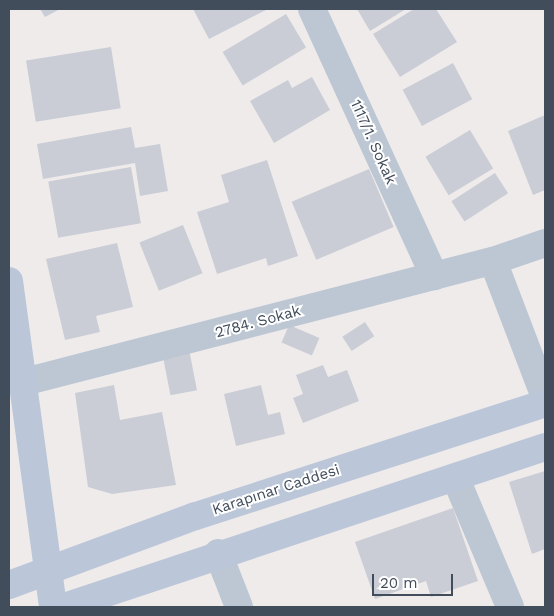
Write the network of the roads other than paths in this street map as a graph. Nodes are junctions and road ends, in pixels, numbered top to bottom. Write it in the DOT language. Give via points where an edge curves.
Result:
graph roads {
  1 [pos="312,9"];
  2 [pos="545,243"];
  3 [pos="493,261"];
  4 [pos="434,276"];
  5 [pos="9,281"];
  6 [pos="24,382"];
  7 [pos="545,397"];
  8 [pos="545,403"];
  9 [pos="545,447"];
  10 [pos="456,479"];
  11 [pos="218,553"];
  12 [pos="47,570"];
  13 [pos="9,585"];
  14 [pos="53,607"];
  15 [pos="64,607"];
  16 [pos="239,607"];
  17 [pos="510,607"];
  1 -- 4 [label="street, 1117/1. Sokak"];
  2 -- 3 [label="street, 2784. Sokak"];
  3 -- 4 [label="street, 2784. Sokak"];
  3 -- 7 [label="street"];
  4 -- 6 [label="street, 2784. Sokak"];
  5 -- 6 [label="main road"];
  6 -- 12 [label="main road"];
  8 -- 12 [label="main road, Karapınar Caddesi" via="196,516"];
  9 -- 10 [label="main road"];
  10 -- 11 [label="main road"];
  10 -- 17 [label="street"];
  11 -- 15 [label="main road"];
  11 -- 16 [label="street"];
  12 -- 13 [label="main road, Karapınar Caddesi"];
  12 -- 14 [label="main road"];
}
